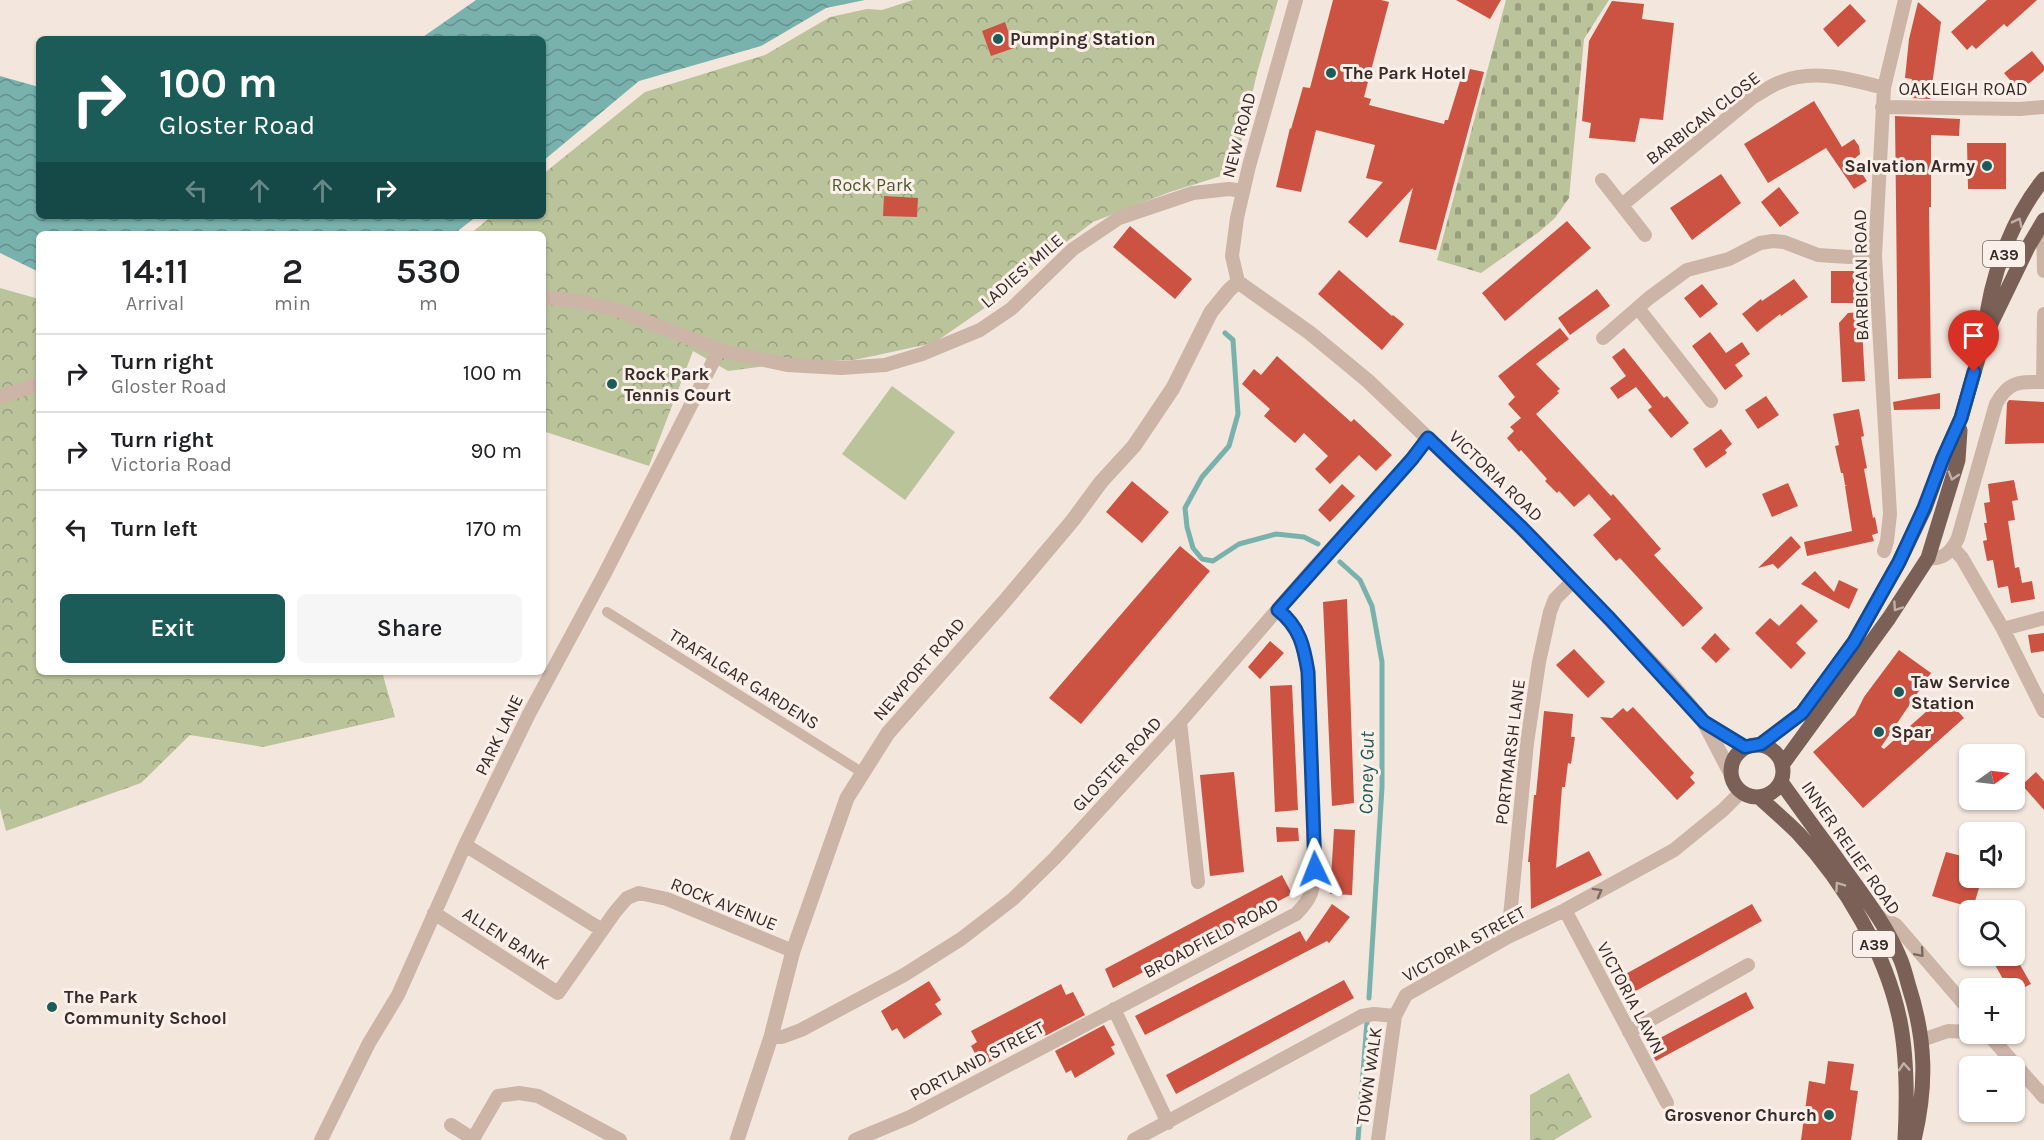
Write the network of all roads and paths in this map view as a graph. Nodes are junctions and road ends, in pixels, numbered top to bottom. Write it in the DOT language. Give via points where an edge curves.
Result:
graph roads {
  1 [pos="1296,0"];
  2 [pos="1905,0"];
  3 [pos="1884,88"];
  4 [pos="1882,106"];
  5 [pos="2044,107"];
  6 [pos="2044,179"];
  7 [pos="1602,180"];
  8 [pos="1242,191"];
  9 [pos="1622,205"];
  10 [pos="2043,221"];
  11 [pos="1645,235"];
  12 [pos="1875,256"];
  13 [pos="2044,272"];
  14 [pos="1238,282"];
  15 [pos="546,297"];
  16 [pos="1638,308"];
  17 [pos="2044,314"];
  18 [pos="1603,338"];
  19 [pos="1984,338"];
  20 [pos="719,350"];
  21 [pos="2044,382"];
  22 [pos="36,385"];
  23 [pos="0,397"];
  24 [pos="1711,401"];
  25 [pos="1961,418"];
  26 [pos="1428,438"];
  27 [pos="1953,548"];
  28 [pos="1884,551"];
  29 [pos="1928,558"];
  30 [pos="1573,581"];
  31 [pos="1278,610"];
  32 [pos="607,612"];
  33 [pos="2044,618"];
  34 [pos="2003,629"];
  35 [pos="2044,711"];
  36 [pos="1180,722"];
  37 [pos="1704,722"];
  38 [pos="1761,744"];
  39 [pos="1745,747"];
  40 [pos="1782,765"];
  41 [pos="1730,772"];
  42 [pos="863,773"];
  43 [pos="1781,782"];
  44 [pos="1741,792"];
  45 [pos="1761,798"];
  46 [pos="465,845"];
  47 [pos="1198,882"];
  48 [pos="1565,910"];
  49 [pos="434,913"];
  50 [pos="1876,915"];
  51 [pos="602,930"];
  52 [pos="1508,937"];
  53 [pos="793,951"];
  54 [pos="1748,965"];
  55 [pos="558,993"];
  56 [pos="1959,998"];
  57 [pos="1114,1009"];
  58 [pos="1395,1016"];
  59 [pos="1900,1023"];
  60 [pos="1629,1032"];
  61 [pos="1959,1032"];
  62 [pos="771,1037"];
  63 [pos="1922,1040"];
  64 [pos="1994,1044"];
  65 [pos="2044,1097"];
  66 [pos="1667,1103"];
  67 [pos="1168,1123"];
  68 [pos="450,1125"];
  69 [pos="321,1140"];
  70 [pos="621,1140"];
  71 [pos="737,1140"];
  72 [pos="855,1140"];
  73 [pos="1134,1140"];
  74 [pos="1378,1140"];
  75 [pos="1905,1140"];
  76 [pos="1914,1140"];
  1 -- 8 [label="street, NEW ROAD"];
  2 -- 3 [label="street, BARBICAN ROAD"];
  3 -- 4 [label="street, BARBICAN ROAD"];
  3 -- 9 [label="street, BARBICAN CLOSE" via="1816,75 1776,83 1753,97"];
  4 -- 5 [label="street, OAKLEIGH ROAD"];
  4 -- 12 [label="street, BARBICAN ROAD"];
  19 -- 6 [label="main road, A39, one-way" via="1994,284 2008,242 2029,198"];
  7 -- 9 [label="street"];
  8 -- 14 [label="street, NEW ROAD" via="1232,243"];
  8 -- 20 [label="street, LADIES' MILE" via="1193,193 1119,218 1073,249 1011,309 980,330 922,354 885,365 841,368 787,365"];
  9 -- 11 [label="street"];
  10 -- 13 [label="street"];
  10 -- 19 [label="main road, A39"];
  12 -- 16 [label="street" via="1818,255 1784,242 1767,242 1729,259 1687,270"];
  12 -- 28 [label="street, BARBICAN ROAD" via="1890,514"];
  14 -- 26 [label="street, VICTORIA ROAD" via="1310,333"];
  14 -- 42 [label="street, NEWPORT ROAD" via="1210,312 1173,388 1134,446 888,733"];
  15 -- 20 [label="street, LADIES' MILE" via="620,312"];
  16 -- 18 [label="street"];
  16 -- 24 [label="street"];
  17 -- 21 [label="street"];
  19 -- 25 [label="main road, A39"];
  20 -- 46 [label="street, PARK LANE"];
  21 -- 27 [label="street" via="2018,383 2002,393"];
  22 -- 23 [label="street"];
  25 -- 29 [label="main road, A39, one-way" via="1958,460"];
  25 -- 38 [label="main road, A39" via="1899,562 1854,642 1802,713"];
  26 -- 30 [label="street, VICTORIA ROAD"];
  26 -- 31 [label="street, GLOSTER ROAD"];
  27 -- 29 [label="street" via="1937,559"];
  27 -- 34 [label="street"];
  29 -- 40 [label="main road, A39, one-way"];
  30 -- 37 [label="street, VICTORIA ROAD"];
  30 -- 52 [label="street, PORTMARSH LANE" via="1555,599 1539,662"];
  31 -- 36 [label="street, GLOSTER ROAD"];
  31 -- 57 [label="street, BROADFIELD ROAD" via="1297,630 1308,672 1315,869 1311,898 1296,914"];
  32 -- 42 [label="street, TRAFALGAR GARDENS"];
  33 -- 34 [label="street"];
  34 -- 35 [label="street"];
  36 -- 47 [label="street"];
  36 -- 62 [label="street, GLOSTER ROAD" via="1055,858 978,927 904,975 817,1022 782,1037"];
  37 -- 39 [label="street, VICTORIA ROAD"];
  37 -- 41 [label="street, VICTORIA ROAD"];
  38 -- 39 [label="main road, A39"];
  38 -- 40 [label="main road" via="1777,754"];
  39 -- 41 [label="main road" via="1733,758"];
  40 -- 43 [label="main road"];
  41 -- 44 [label="main road"];
  42 -- 53 [label="street, NEWPORT ROAD" via="847,798"];
  43 -- 45 [label="main road"];
  43 -- 50 [label="main road, INNER RELIEF ROAD / A39"];
  44 -- 45 [label="main road, A39"];
  48 -- 44 [label="street, VICTORIA STREET, one-way" via="1674,850"];
  59 -- 45 [label="main road, INNER RELIEF ROAD / A39, one-way" via="1879,956 1857,912 1798,834"];
  46 -- 49 [label="street, PARK LANE"];
  46 -- 51 [label="street"];
  48 -- 52 [label="street, VICTORIA STREET"];
  48 -- 60 [label="street, VICTORIA LAWN"];
  49 -- 55 [label="street, ALLEN BANK"];
  49 -- 69 [label="street, PARK LANE" via="398,995 369,1043"];
  50 -- 56 [label="street, one-way" via="1896,925"];
  50 -- 63 [label="main road, INNER RELIEF ROAD / A39" via="1899,956"];
  51 -- 53 [label="street, ROCK AVENUE" via="627,898 639,893 667,899"];
  51 -- 55 [label="street, ROCK AVENUE"];
  52 -- 58 [label="street, VICTORIA STREET" via="1406,995"];
  53 -- 62 [label="street, NEWPORT ROAD"];
  54 -- 60 [label="street"];
  57 -- 67 [label="street"];
  57 -- 72 [label="street, PORTLAND STREET" via="910,1117"];
  58 -- 67 [label="street" via="1362,1016"];
  58 -- 74 [label="street, TOWN WALK"];
  59 -- 63 [label="main road"];
  75 -- 59 [label="main road, INNER RELIEF ROAD / A39, one-way"];
  60 -- 66 [label="street, VICTORIA LAWN"];
  61 -- 63 [label="street"];
  62 -- 71 [label="street, NEWPORT ROAD"];
  63 -- 76 [label="main road, INNER RELIEF ROAD / A39" via="1922,1106"];
  64 -- 65 [label="street"];
  67 -- 73 [label="street"];
  68 -- 70 [label="street" via="473,1139 498,1096 519,1094 538,1096"];
}
